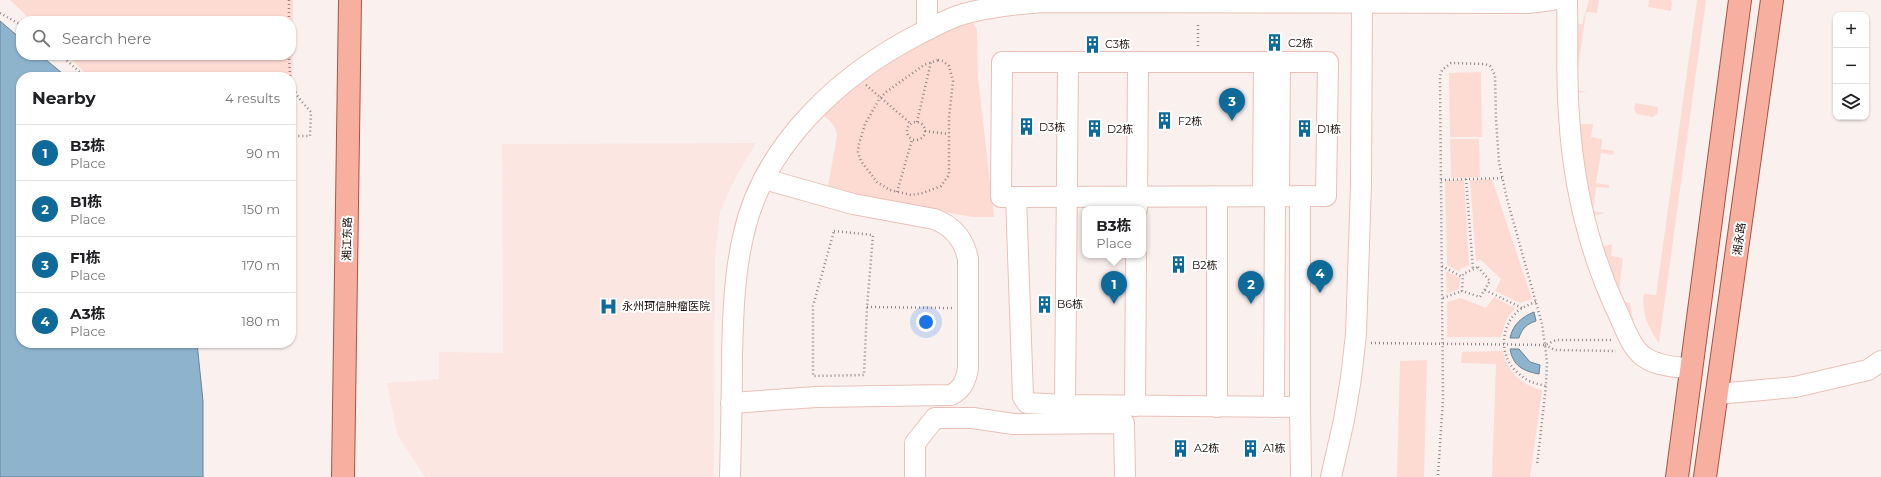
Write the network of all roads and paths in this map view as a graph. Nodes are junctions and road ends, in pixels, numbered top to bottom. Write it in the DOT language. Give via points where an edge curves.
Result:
graph roads {
  1 [pos="289,0"];
  2 [pos="350,0"];
  3 [pos="927,0"];
  4 [pos="1552,0"];
  5 [pos="1566,0"];
  6 [pos="1740,0"];
  7 [pos="1772,0"];
  8 [pos="1044,1"];
  9 [pos="1178,1"];
  10 [pos="1362,3"];
  11 [pos="0,13"];
  12 [pos="289,16"];
  13 [pos="16,22"];
  14 [pos="1198,24"];
  15 [pos="927,30"];
  16 [pos="66,60"];
  17 [pos="289,60"];
  18 [pos="931,61"];
  19 [pos="1198,62"];
  20 [pos="1272,62"];
  21 [pos="1068,63"];
  22 [pos="1138,63"];
  23 [pos="80,72"];
  24 [pos="290,72"];
  25 [pos="852,76"];
  26 [pos="296,94"];
  27 [pos="880,98"];
  28 [pos="917,122"];
  29 [pos="910,123"];
  30 [pos="925,131"];
  31 [pos="948,134"];
  32 [pos="296,136"];
  33 [pos="912,140"];
  34 [pos="1502,178"];
  35 [pos="764,179"];
  36 [pos="1466,179"];
  37 [pos="1441,180"];
  38 [pos="897,192"];
  39 [pos="1272,196"];
  40 [pos="1300,196"];
  41 [pos="1016,197"];
  42 [pos="1066,197"];
  43 [pos="1217,197"];
  44 [pos="1137,203"];
  45 [pos="1136,258"];
  46 [pos="1442,266"];
  47 [pos="1473,269"];
  48 [pos="1462,277"];
  49 [pos="1485,290"];
  50 [pos="1462,291"];
  51 [pos="1443,298"];
  52 [pos="1536,302"];
  53 [pos="867,307"];
  54 [pos="968,308"];
  55 [pos="1522,308"];
  56 [pos="1615,340"];
  57 [pos="1355,343"];
  58 [pos="1443,343"];
  59 [pos="1504,344"];
  60 [pos="1545,345"];
  61 [pos="1619,351"];
  62 [pos="1881,361"];
  63 [pos="1691,369"];
  64 [pos="1546,386"];
  65 [pos="1717,394"];
  66 [pos="731,403"];
  67 [pos="1065,405"];
  68 [pos="1135,406"];
  69 [pos="1217,407"];
  70 [pos="1274,407"];
  71 [pos="1300,407"];
  72 [pos="1536,465"];
  73 [pos="1438,475"];
  74 [pos="343,477"];
  75 [pos="730,477"];
  76 [pos="915,477"];
  77 [pos="1125,477"];
  78 [pos="1301,477"];
  79 [pos="1331,477"];
  80 [pos="1677,477"];
  81 [pos="1705,477"];
  1 -- 12 [label="path"];
  2 -- 74 [label="main road, 湘江东路"];
  3 -- 15 [label="street"];
  4 -- 10 [label="street" via="1528,3"];
  5 -- 63 [label="street" via="1571,147 1580,202 1599,269 1638,352 1653,362"];
  6 -- 63 [label="main road"];
  7 -- 65 [label="main road, 湘永路"];
  8 -- 9 [label="street"];
  8 -- 15 [label="street" via="985,9 957,16"];
  9 -- 10 [label="street"];
  10 -- 57 [label="street" via="1361,184"];
  11 -- 13 [label="path"];
  14 -- 19 [label="path"];
  15 -- 25 [label="street"];
  16 -- 23 [label="path"];
  17 -- 24 [label="path"];
  18 -- 27 [label="path"];
  18 -- 28 [label="path"];
  18 -- 31 [label="path" via="946,63 953,81"];
  19 -- 20 [label="street"];
  19 -- 22 [label="street"];
  20 -- 39 [label="street"];
  20 -- 40 [label="street" via="1328,62 1326,196"];
  21 -- 22 [label="street"];
  21 -- 41 [label="street" via="1002,62 1001,197"];
  21 -- 42 [label="street"];
  22 -- 44 [label="street"];
  25 -- 27 [label="path"];
  25 -- 35 [label="street" via="787,142"];
  26 -- 32 [label="path" via="311,112 310,136"];
  27 -- 29 [label="path"];
  27 -- 38 [label="path" via="865,124 858,152 861,161 877,182"];
  28 -- 29 [label="path"];
  28 -- 30 [label="path" via="924,126"];
  29 -- 33 [label="path" via="906,131"];
  30 -- 31 [label="path"];
  30 -- 33 [label="path" via="920,140"];
  31 -- 38 [label="path" via="949,175 941,186 911,195"];
  33 -- 38 [label="path"];
  34 -- 36 [label="path"];
  34 -- 37 [label="path" via="1496,120 1495,75 1490,66 1485,64 1451,63 1442,70 1440,77"];
  34 -- 52 [label="path"];
  35 -- 54 [label="street" via="853,204 945,223 961,239 966,250"];
  35 -- 66 [label="street" via="752,204 737,273"];
  36 -- 37 [label="path"];
  36 -- 47 [label="path"];
  37 -- 46 [label="path"];
  39 -- 40 [label="street"];
  39 -- 43 [label="street"];
  39 -- 70 [label="street"];
  40 -- 71 [label="street"];
  41 -- 42 [label="street"];
  41 -- 67 [label="street" via="1024,400 1031,404"];
  42 -- 44 [label="street"];
  42 -- 67 [label="street"];
  43 -- 44 [label="street"];
  43 -- 69 [label="street"];
  45 -- 68 [label="street"];
  46 -- 48 [label="path"];
  46 -- 51 [label="path"];
  47 -- 48 [label="path"];
  47 -- 49 [label="path" via="1478,267 1490,281"];
  48 -- 50 [label="path"];
  49 -- 50 [label="path" via="1480,298"];
  49 -- 55 [label="path"];
  50 -- 51 [label="path"];
  51 -- 58 [label="path"];
  52 -- 55 [label="path"];
  52 -- 60 [label="path"];
  53 -- 53 [label="path" via="864,375 813,376 813,306 834,231 872,235"];
  53 -- 54 [label="path"];
  54 -- 66 [label="street" via="968,368 962,387 951,395 816,397"];
  55 -- 59 [label="path" via="1508,323"];
  56 -- 60 [label="path" via="1556,340"];
  57 -- 58 [label="path"];
  57 -- 79 [label="street" via="1344,420"];
  58 -- 59 [label="path"];
  58 -- 73 [label="path" via="1443,399"];
  59 -- 60 [label="path"];
  59 -- 64 [label="path" via="1506,357 1518,373 1526,380"];
  60 -- 61 [label="path" via="1555,350"];
  60 -- 64 [label="path"];
  62 -- 65 [label="street" via="1868,370 1796,387"];
  63 -- 80 [label="main road"];
  64 -- 72 [label="path"];
  65 -- 81 [label="main road, 湘永路"];
  66 -- 75 [label="street"];
  67 -- 68 [label="street"];
  68 -- 69 [label="street"];
  69 -- 70 [label="street"];
  70 -- 71 [label="street"];
  71 -- 78 [label="street"];
  76 -- 77 [label="street" via="915,443 935,418 973,418 1013,424 1124,423"];
}
